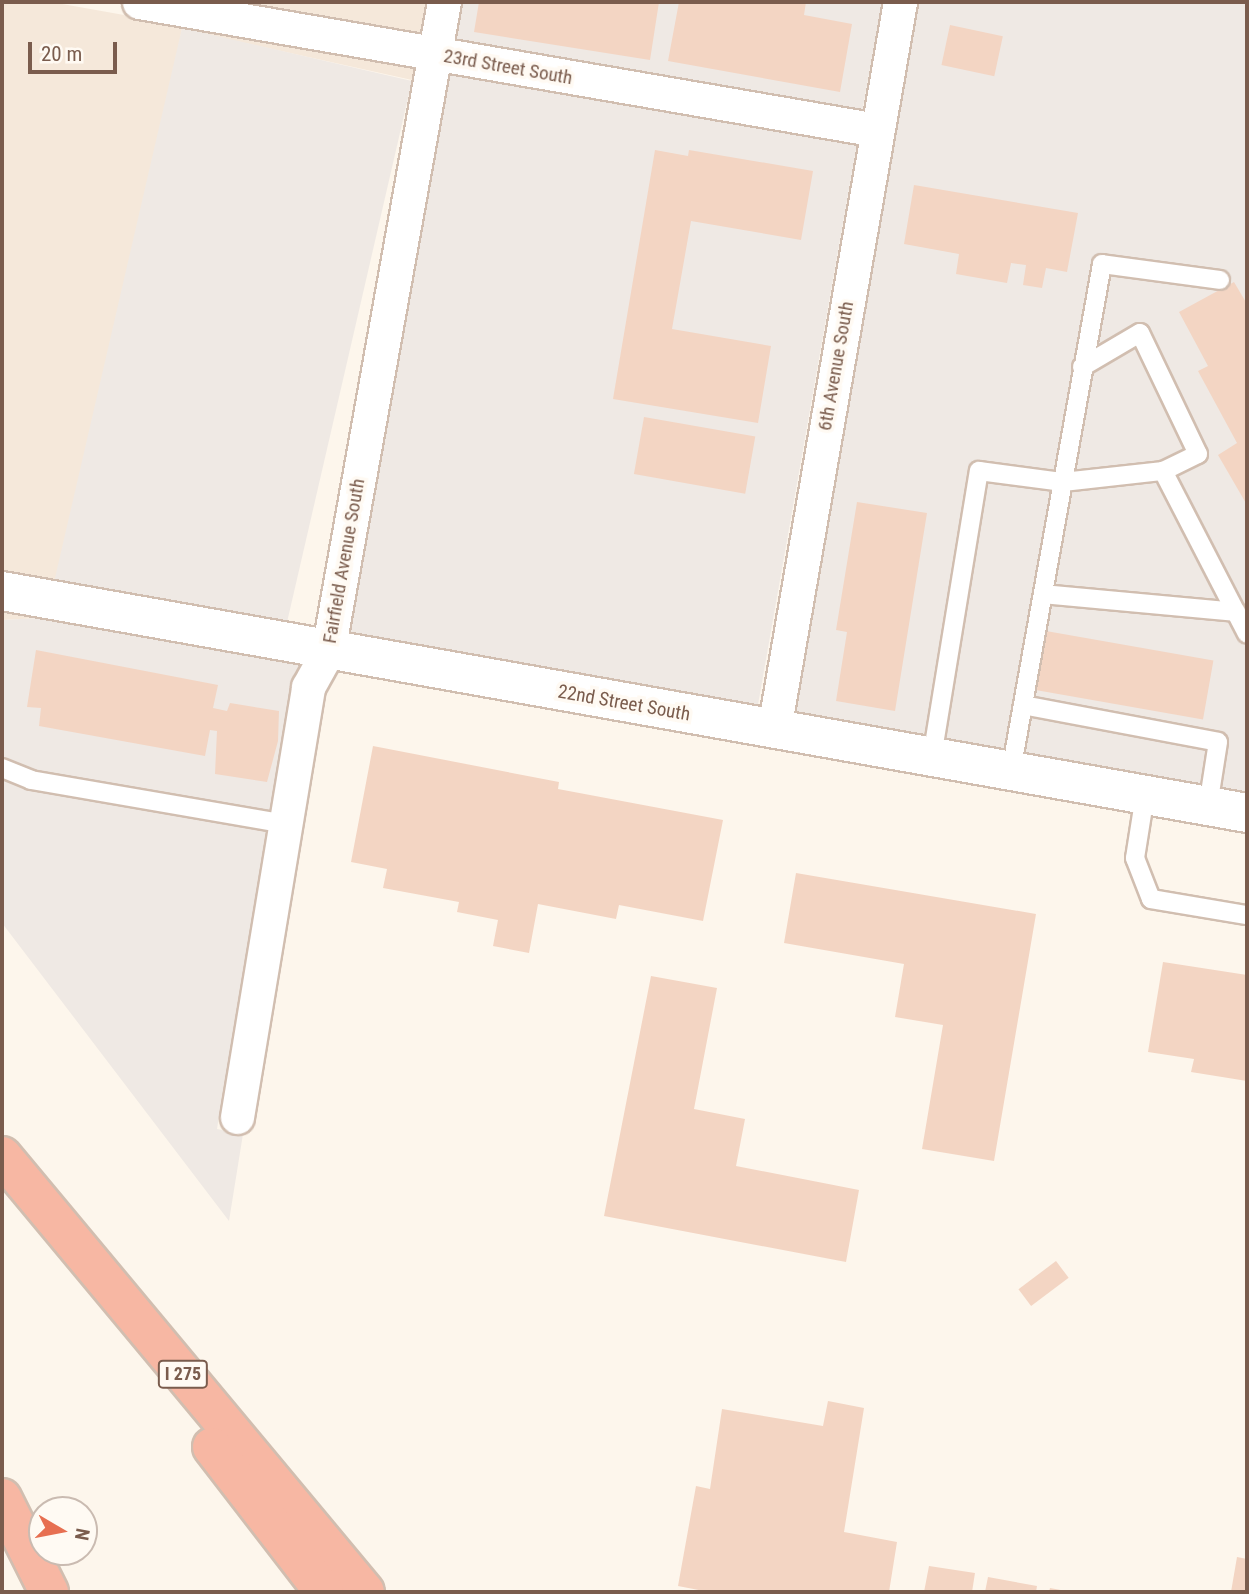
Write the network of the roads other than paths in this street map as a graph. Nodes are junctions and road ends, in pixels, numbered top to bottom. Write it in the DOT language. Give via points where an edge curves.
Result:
graph roads {
  1 [pos="139,2"];
  2 [pos="444,2"];
  3 [pos="900,2"];
  4 [pos="435,55"];
  5 [pos="877,130"];
  6 [pos="1220,280"];
  7 [pos="1082,367"];
  8 [pos="1163,471"];
  9 [pos="1063,482"];
  10 [pos="2,591"];
  11 [pos="1043,594"];
  12 [pos="1236,612"];
  13 [pos="1247,634"];
  14 [pos="328,650"];
  15 [pos="1023,705"];
  16 [pos="774,729"];
  17 [pos="932,757"];
  18 [pos="2,768"];
  19 [pos="1011,771"];
  20 [pos="1145,795"];
  21 [pos="1208,806"];
  22 [pos="1247,813"];
  23 [pos="285,824"];
  24 [pos="1247,915"];
  25 [pos="236,1117"];
  26 [pos="2,1158"];
  27 [pos="2,1472"];
  28 [pos="2,1498"];
  29 [pos="28,1520"];
  30 [pos="53,1566"];
  31 [pos="49,1592"];
  32 [pos="67,1592"];
  33 [pos="324,1592"];
  34 [pos="365,1592"];
  1 -- 4 [label="street, 23rd Street South"];
  2 -- 4 [label="street, Fairfield Avenue South"];
  3 -- 5 [label="street, 6th Avenue South"];
  4 -- 5 [label="street, 23rd Street South"];
  4 -- 14 [label="street, Fairfield Avenue South"];
  5 -- 16 [label="street, 6th Avenue South"];
  6 -- 7 [label="lane" via="1102,264"];
  7 -- 8 [label="lane" via="1140,333 1198,454"];
  7 -- 9 [label="lane"];
  8 -- 9 [label="lane"];
  8 -- 12 [label="lane"];
  9 -- 11 [label="lane"];
  9 -- 17 [label="lane" via="979,471"];
  10 -- 14 [label="street, 22nd Street South"];
  11 -- 12 [label="lane"];
  11 -- 15 [label="lane"];
  12 -- 13 [label="lane"];
  14 -- 16 [label="street, 22nd Street South"];
  14 -- 23 [label="street, Fairfield Avenue South" via="308,687"];
  15 -- 19 [label="lane"];
  15 -- 21 [label="lane" via="1218,742"];
  16 -- 17 [label="street, 22nd Street South"];
  17 -- 19 [label="street, 22nd Street South"];
  18 -- 23 [label="lane" via="31,780"];
  19 -- 20 [label="street, 22nd Street South"];
  20 -- 21 [label="street, 22nd Street South"];
  20 -- 24 [label="lane" via="1135,858 1151,899"];
  21 -- 22 [label="street, 22nd Street South"];
  23 -- 25 [label="street, Fairfield Avenue South"];
  26 -- 33 [label="highway" via="245,1492"];
  26 -- 34 [label="highway, I 275"];
  27 -- 29 [label="highway"];
  28 -- 31 [label="highway"];
  30 -- 32 [label="highway"];
}
